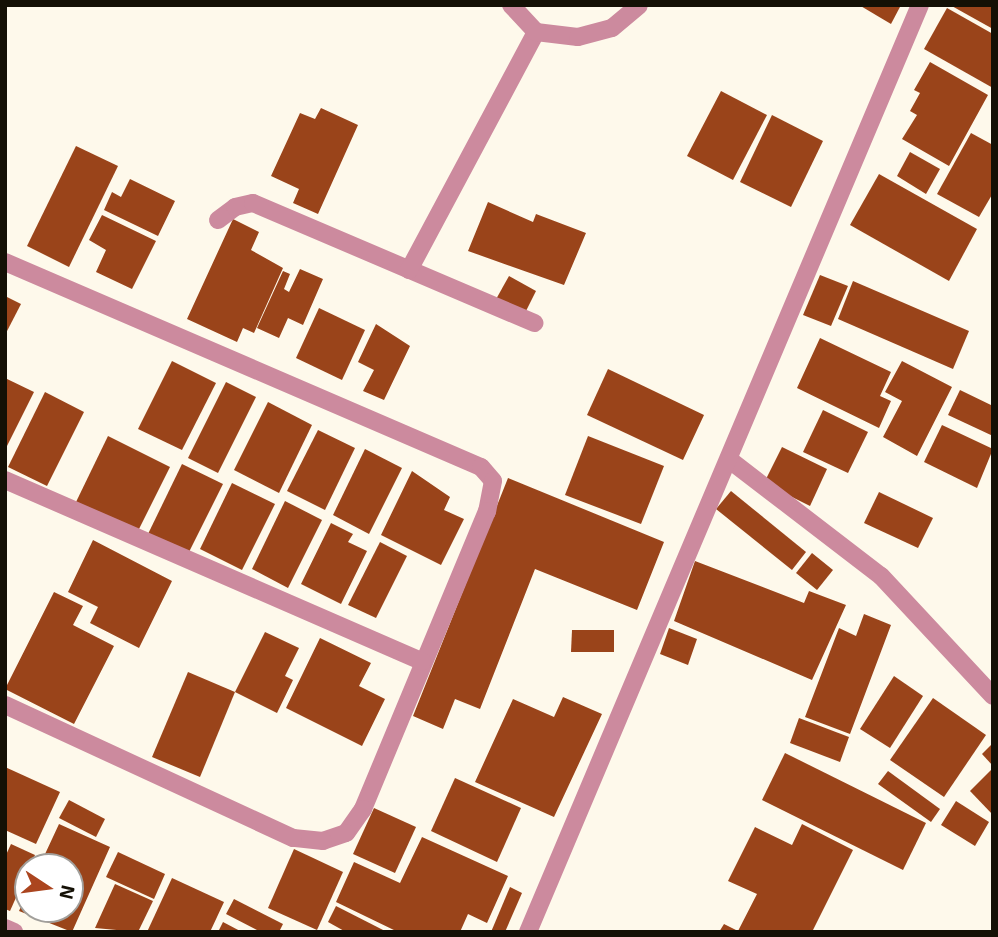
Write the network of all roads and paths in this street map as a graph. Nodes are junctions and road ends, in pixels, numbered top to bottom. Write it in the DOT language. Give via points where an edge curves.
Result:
graph roads {
  1 [pos="511,5"];
  2 [pos="639,5"];
  3 [pos="920,5"];
  4 [pos="536,32"];
  5 [pos="218,220"];
  6 [pos="5,262"];
  7 [pos="409,270"];
  8 [pos="535,323"];
  9 [pos="731,461"];
  10 [pos="5,480"];
  11 [pos="422,661"];
  12 [pos="993,696"];
  13 [pos="5,705"];
  14 [pos="5,928"];
  15 [pos="14,932"];
  16 [pos="528,932"];
  1 -- 4 [label="street"];
  2 -- 4 [label="street" via="612,28 578,37"];
  3 -- 9 [label="street"];
  4 -- 7 [label="street"];
  5 -- 7 [label="street" via="235,207 253,203"];
  6 -- 11 [label="street" via="481,467 493,481 487,511"];
  7 -- 8 [label="street"];
  9 -- 12 [label="street" via="881,576"];
  9 -- 16 [label="street"];
  10 -- 11 [label="street"];
  11 -- 13 [label="street" via="363,809 346,833 323,841 293,838"];
  14 -- 15 [label="street"];
}
